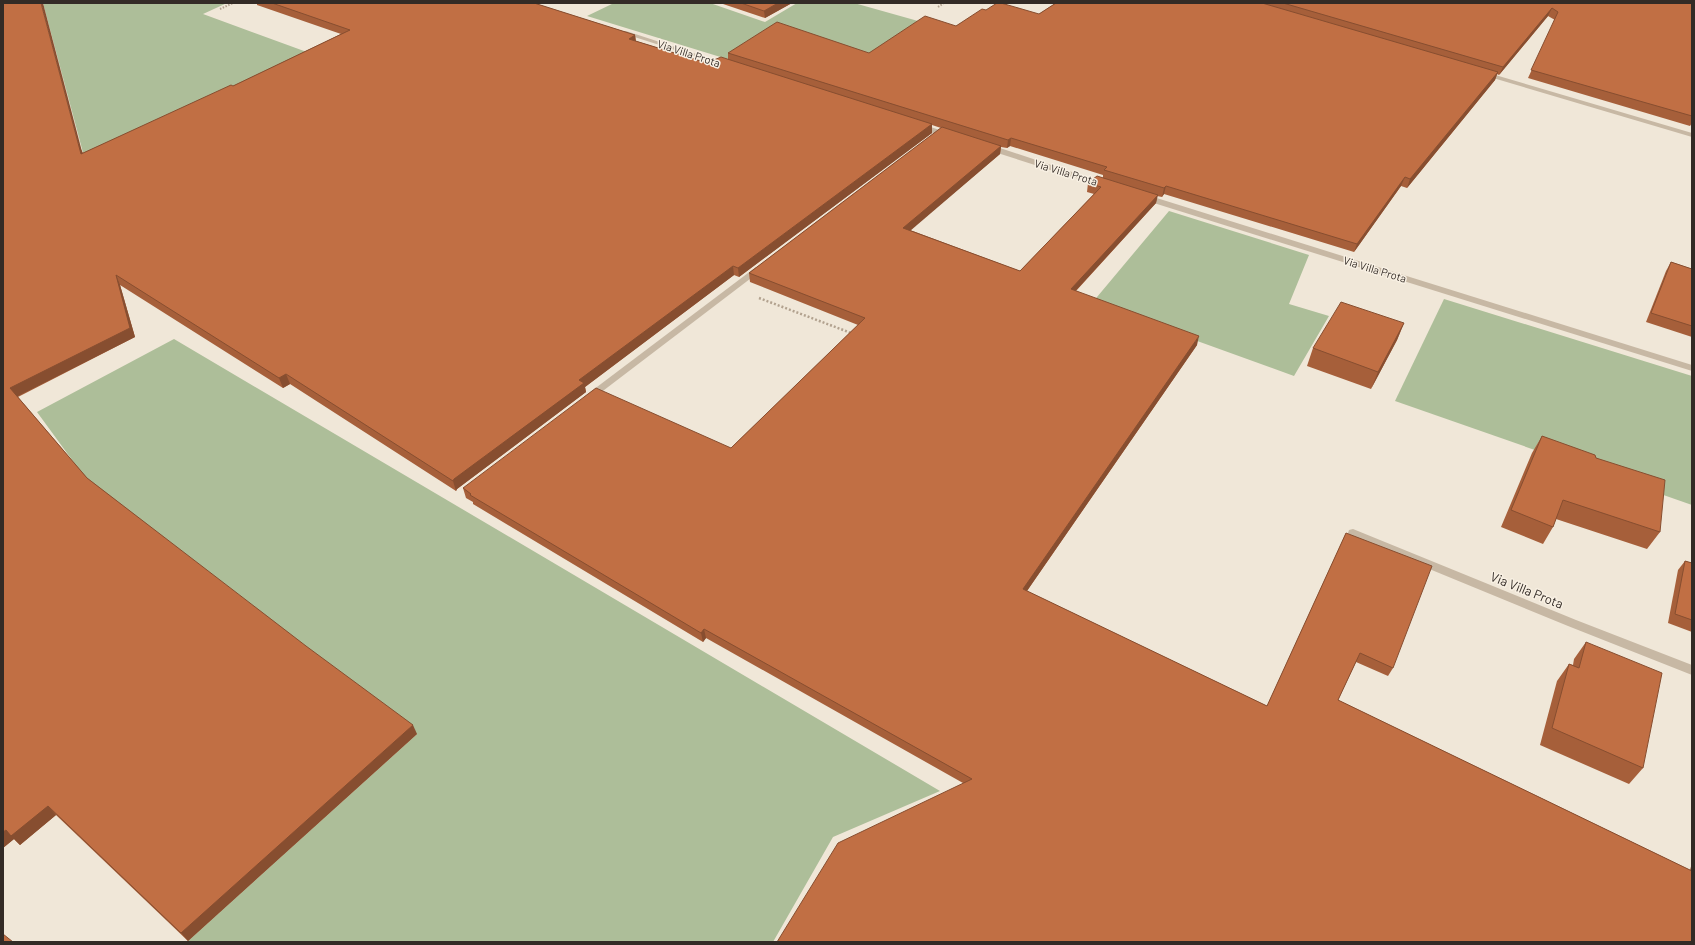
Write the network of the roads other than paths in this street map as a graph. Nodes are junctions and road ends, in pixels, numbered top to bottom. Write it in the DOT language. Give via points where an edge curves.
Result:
graph roads {
  1 [pos="616,29"];
  2 [pos="737,68"];
  3 [pos="1477,72"];
  4 [pos="910,123"];
  5 [pos="1692,135"];
  6 [pos="961,139"];
  7 [pos="982,146"];
  8 [pos="1115,187"];
  9 [pos="1138,194"];
  10 [pos="765,264"];
  11 [pos="1692,368"];
  12 [pos="581,404"];
  13 [pos="1353,533"];
  14 [pos="1692,670"];
  1 -- 2 [label="street, Via Villa Prota"];
  3 -- 5 [label="street"];
  4 -- 6 [label="street" via="936,134"];
  7 -- 8 [label="street, Via Villa Prota"];
  9 -- 11 [label="street, Via Villa Prota"];
  10 -- 12 [label="street"];
  13 -- 14 [label="street, Via Villa Prota"];
}
